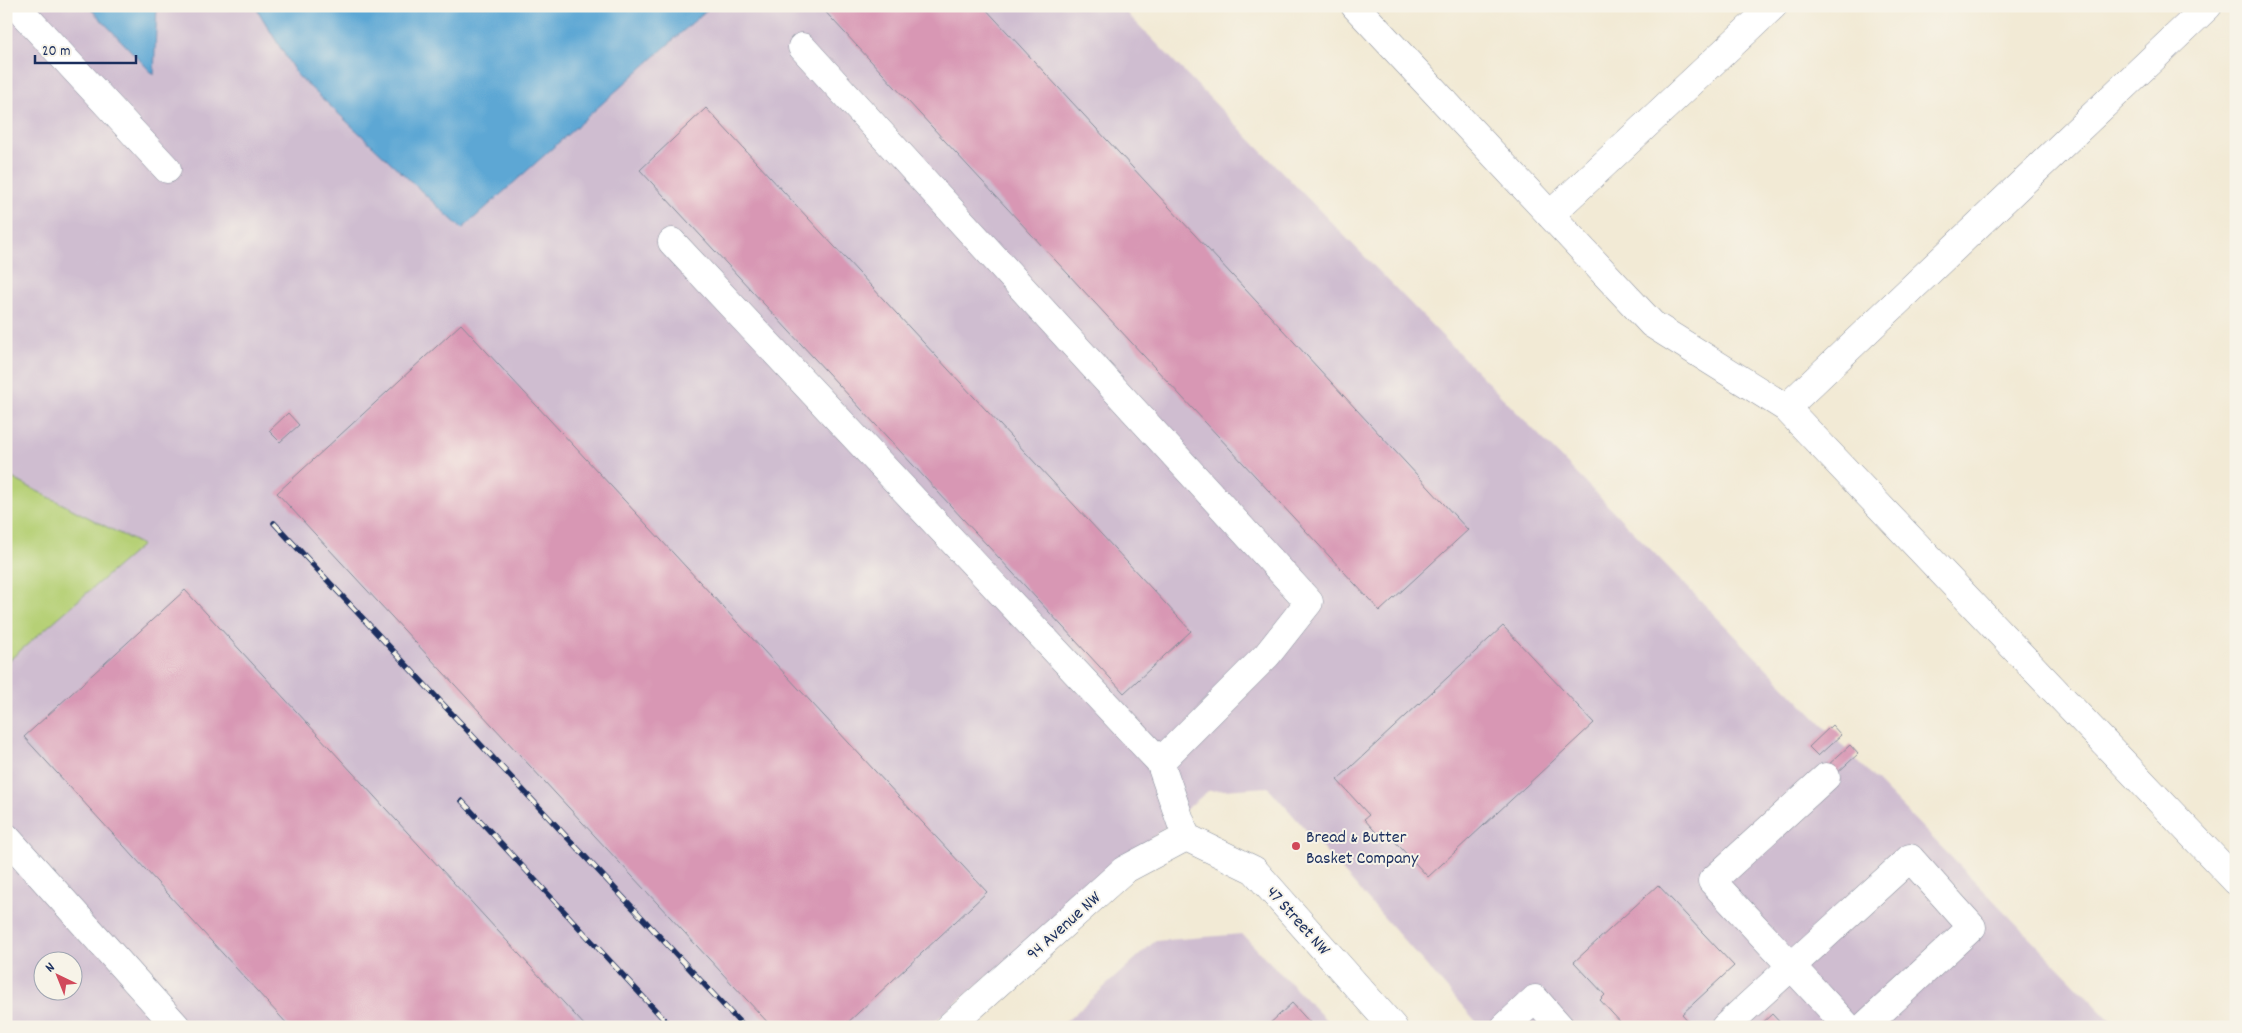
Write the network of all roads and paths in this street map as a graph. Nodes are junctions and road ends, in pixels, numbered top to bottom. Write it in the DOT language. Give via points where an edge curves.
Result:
graph roads {
  1 [pos="16,6"];
  2 [pos="1355,6"];
  3 [pos="1773,6"];
  4 [pos="2208,6"];
  5 [pos="802,47"];
  6 [pos="167,169"];
  7 [pos="1550,215"];
  8 [pos="672,242"];
  9 [pos="1786,408"];
  10 [pos="1160,762"];
  11 [pos="1826,777"];
  12 [pos="1186,836"];
  13 [pos="6,837"];
  14 [pos="2236,880"];
  15 [pos="1790,966"];
  16 [pos="178,1027"];
  17 [pos="949,1027"];
  18 [pos="1393,1027"];
  19 [pos="1505,1027"];
  20 [pos="1560,1027"];
  21 [pos="1725,1027"];
  22 [pos="1848,1027"];
  23 [pos="1864,1027"];
  1 -- 6 [label="street"];
  2 -- 7 [label="street"];
  3 -- 7 [label="street"];
  4 -- 9 [label="street"];
  5 -- 10 [label="street" via="1309,602 1267,655"];
  7 -- 9 [label="street" via="1652,324"];
  8 -- 10 [label="street"];
  9 -- 14 [label="street"];
  10 -- 12 [label="street"];
  11 -- 15 [label="street" via="1712,881"];
  12 -- 17 [label="street, 94 Avenue NW" via="1124,870"];
  12 -- 18 [label="street, 47 Street NW" via="1254,870"];
  13 -- 16 [label="street"];
  15 -- 21 [label="street"];
  15 -- 22 [label="street"];
  15 -- 23 [label="street" via="1910,858 1972,927"];
  19 -- 20 [label="street" via="1535,999"];
}
